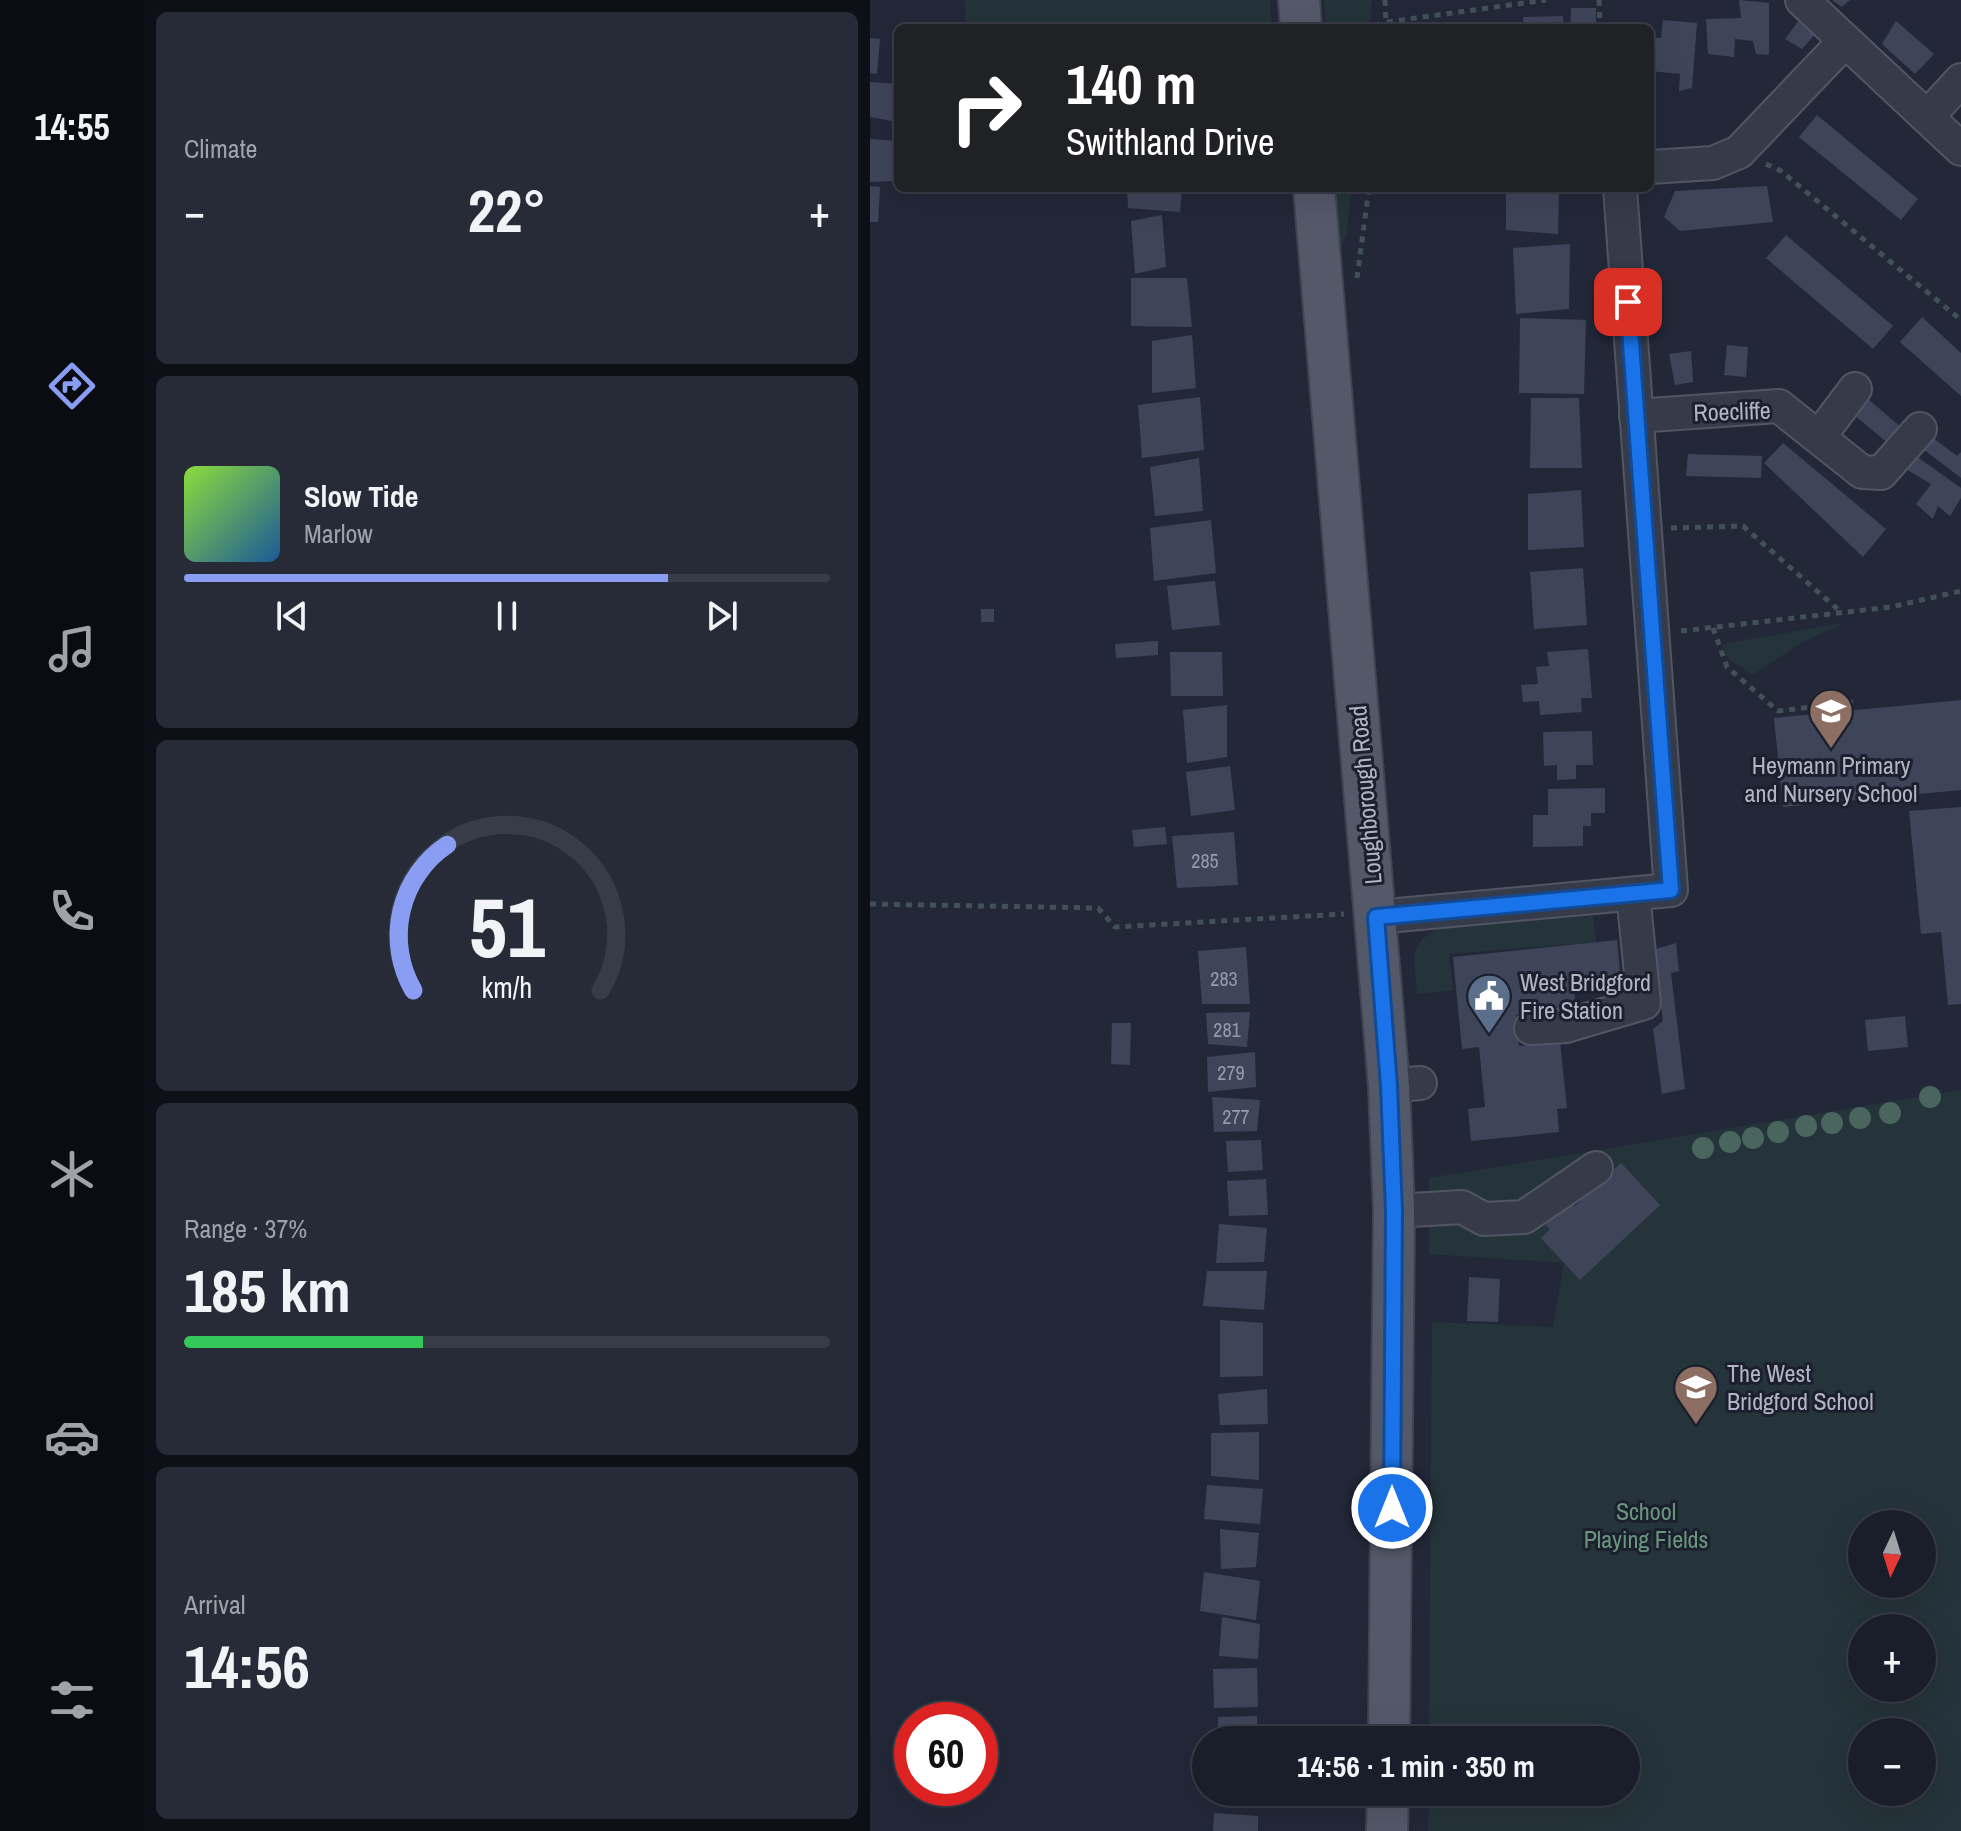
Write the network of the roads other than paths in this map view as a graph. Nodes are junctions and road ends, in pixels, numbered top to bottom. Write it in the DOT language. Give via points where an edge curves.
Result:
graph roads {
  1 [pos="1299,0"];
  2 [pos="1802,0"];
  3 [pos="1301,24"];
  4 [pos="1845,41"];
  5 [pos="1961,80"];
  6 [pos="1927,117"];
  7 [pos="1957,162"];
  8 [pos="1654,167"];
  9 [pos="1314,192"];
  10 [pos="1620,192"];
  11 [pos="1855,389"];
  12 [pos="1636,416"];
  13 [pos="1920,429"];
  14 [pos="1819,437"];
  15 [pos="1633,894"];
  16 [pos="1362,922"];
  17 [pos="1531,1028"];
  18 [pos="1596,1168"];
  19 [pos="1394,1211"];
  20 [pos="1389,1726"];
  21 [pos="1388,1806"];
  22 [pos="1387,1831"];
  1 -- 3 [label="main road"];
  2 -- 4 [label="street"];
  4 -- 6 [label="street"];
  4 -- 8 [label="street" via="1739,152 1713,163"];
  5 -- 6 [label="street"];
  6 -- 7 [label="street"];
  9 -- 16 [label="main road, Loughborough Road"];
  10 -- 12 [label="street"];
  11 -- 14 [label="street"];
  12 -- 14 [label="street, Roecliffe" via="1779,406"];
  12 -- 15 [label="street" via="1671,890"];
  13 -- 14 [label="street, Roecliffe" via="1881,473 1862,472"];
  15 -- 16 [label="street"];
  15 -- 17 [label="street" via="1644,1003 1566,1026"];
  16 -- 19 [label="main road, Loughborough Road" via="1405,1085"];
  18 -- 19 [label="street" via="1524,1217 1484,1219 1462,1207"];
  19 -- 20 [label="main road, Loughborough Road"];
  21 -- 22 [label="main road"];
}
